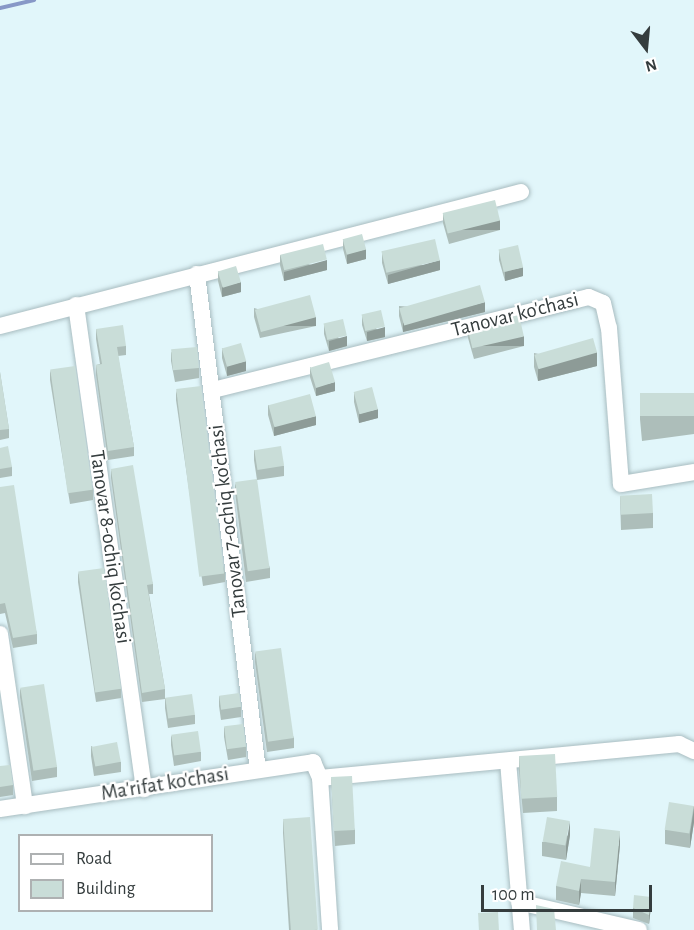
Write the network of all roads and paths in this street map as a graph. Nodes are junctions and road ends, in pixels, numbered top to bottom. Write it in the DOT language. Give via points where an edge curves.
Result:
graph roads {
  1 [pos="521,192"];
  2 [pos="197,274"];
  3 [pos="76,305"];
  4 [pos="0,326"];
  5 [pos="213,390"];
  6 [pos="694,472"];
  7 [pos="0,634"];
  8 [pos="694,751"];
  9 [pos="508,761"];
  10 [pos="258,768"];
  11 [pos="320,778"];
  12 [pos="144,789"];
  13 [pos="25,806"];
  14 [pos="0,809"];
  15 [pos="519,902"];
  16 [pos="330,930"];
  17 [pos="522,930"];
  18 [pos="639,930"];
  1 -- 2 [label="street"];
  2 -- 3 [label="street"];
  2 -- 5 [label="street, Tanovar 7-ochiq ko'chasi"];
  3 -- 4 [label="street"];
  3 -- 12 [label="street, Tanovar 8-ochiq ko'chasi"];
  5 -- 6 [label="street, Tanovar ko'chasi" via="589,297 603,303 609,328 621,484"];
  5 -- 10 [label="street, Tanovar 7-ochiq ko'chasi"];
  7 -- 13 [label="street"];
  8 -- 9 [label="street" via="679,744"];
  9 -- 11 [label="street"];
  9 -- 15 [label="street"];
  10 -- 11 [label="street, Ma'rifat ko'chasi" via="313,762"];
  10 -- 12 [label="street, Ma'rifat ko'chasi"];
  11 -- 16 [label="street"];
  12 -- 13 [label="street, Ma'rifat ko'chasi"];
  13 -- 14 [label="street, Ma'rifat ko'chasi"];
  15 -- 17 [label="street"];
  15 -- 18 [label="street"];
}
